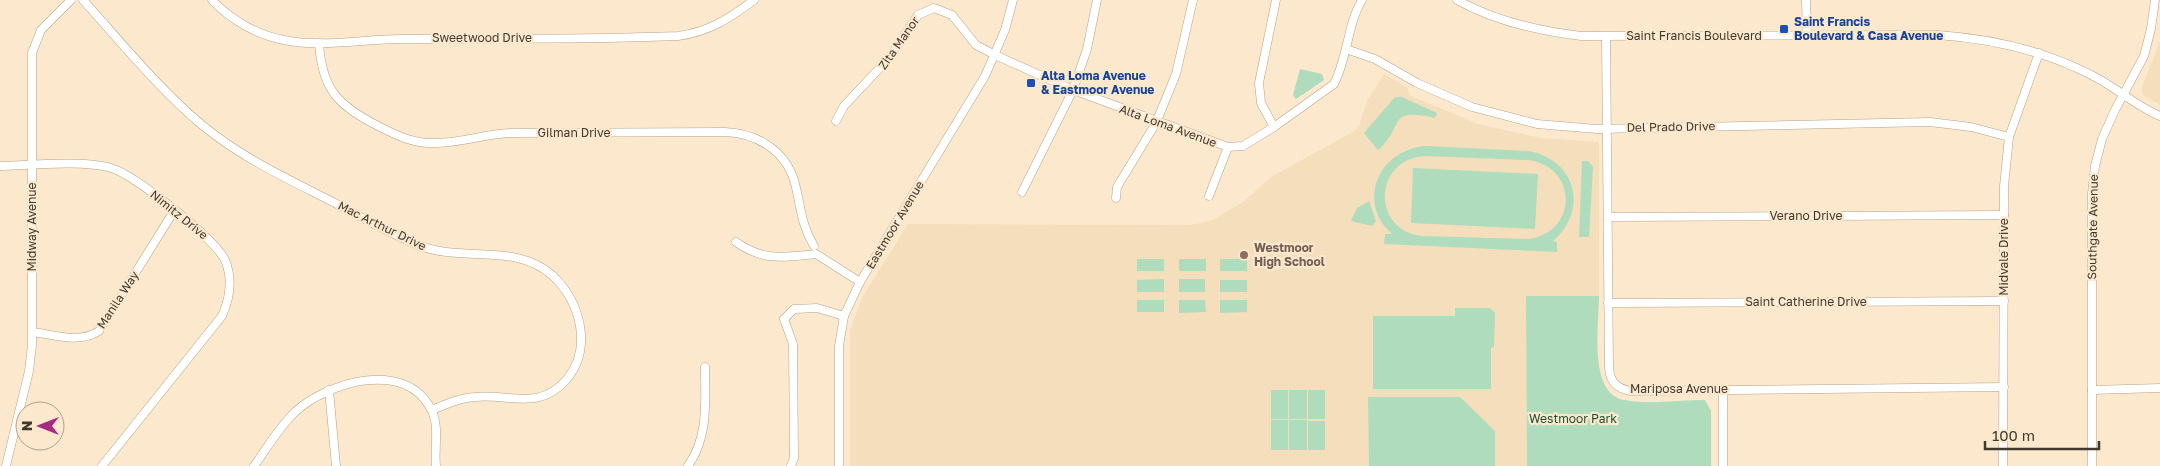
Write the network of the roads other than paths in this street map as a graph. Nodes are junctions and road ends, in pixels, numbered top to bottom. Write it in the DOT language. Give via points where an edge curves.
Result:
graph roads {
  1 [pos="71,0"];
  2 [pos="83,0"];
  3 [pos="212,0"];
  4 [pos="754,0"];
  5 [pos="1013,0"];
  6 [pos="1097,0"];
  7 [pos="1193,0"];
  8 [pos="1276,0"];
  9 [pos="1362,0"];
  10 [pos="1457,0"];
  11 [pos="1806,0"];
  12 [pos="2155,0"];
  13 [pos="1469,3"];
  14 [pos="1807,36"];
  15 [pos="1606,37"];
  16 [pos="319,43"];
  17 [pos="1346,49"];
  18 [pos="2040,53"];
  19 [pos="994,55"];
  20 [pos="1073,90"];
  21 [pos="2124,94"];
  22 [pos="2160,116"];
  23 [pos="836,121"];
  24 [pos="1156,122"];
  25 [pos="1274,127"];
  26 [pos="1607,128"];
  27 [pos="2009,137"];
  28 [pos="1228,148"];
  29 [pos="32,165"];
  30 [pos="0,166"];
  31 [pos="1022,192"];
  32 [pos="1209,196"];
  33 [pos="1116,198"];
  34 [pos="174,211"];
  35 [pos="2004,215"];
  36 [pos="1608,216"];
  37 [pos="736,242"];
  38 [pos="815,250"];
  39 [pos="860,282"];
  40 [pos="2004,301"];
  41 [pos="1608,303"];
  42 [pos="844,316"];
  43 [pos="33,332"];
  44 [pos="705,367"];
  45 [pos="2004,387"];
  46 [pos="2160,388"];
  47 [pos="1723,389"];
  48 [pos="329,390"];
  49 [pos="2092,390"];
  50 [pos="432,410"];
  51 [pos="6,466"];
  52 [pos="102,466"];
  53 [pos="254,466"];
  54 [pos="336,466"];
  55 [pos="436,466"];
  56 [pos="688,466"];
  57 [pos="791,466"];
  58 [pos="839,466"];
  59 [pos="1723,466"];
  60 [pos="2003,466"];
  61 [pos="2092,466"];
  1 -- 29 [label="street, Midway Avenue" via="41,30 32,53"];
  2 -- 50 [label="street, Mac Arthur Drive" via="186,111 240,152 420,246 455,254 517,257 540,267 560,285 575,308 581,333 578,359 563,383 550,393 528,400 476,396"];
  3 -- 16 [label="street, Sweetwood Drive" via="228,15 254,30 282,40"];
  4 -- 16 [label="street, Sweetwood Drive" via="714,26 678,36 391,39"];
  5 -- 19 [label="street, Eastmoor Avenue"];
  6 -- 20 [label="street" via="1087,49"];
  7 -- 24 [label="street" via="1176,74"];
  8 -- 25 [label="street" via="1259,83 1261,103"];
  9 -- 17 [label="street, Alta Loma Avenue" via="1354,15"];
  10 -- 13 [label="street, Saint Francis Boulevard"];
  11 -- 14 [label="street"];
  12 -- 21 [label="street, Southgate Avenue" via="2144,56"];
  13 -- 15 [label="street, Saint Francis Boulevard" via="1535,29"];
  14 -- 15 [label="street, Saint Francis Boulevard"];
  14 -- 18 [label="street, Saint Francis Boulevard" via="1965,37"];
  15 -- 26 [label="street, Mariposa Avenue"];
  16 -- 38 [label="street, Gilman Drive" via="325,80 338,100 357,116 412,141 444,143 511,133 747,134 771,147 790,171 803,224"];
  17 -- 25 [label="street, Alta Loma Avenue" via="1334,84"];
  17 -- 26 [label="street, Del Prado Drive" via="1375,59 1417,83 1472,107 1537,124"];
  18 -- 21 [label="street, Saint Francis Boulevard"];
  18 -- 27 [label="street, Midvale Drive"];
  19 -- 20 [label="street, Alta Loma Avenue"];
  19 -- 23 [label="street, Zita Manor" via="976,45 946,11 934,8 922,11 890,58 841,111"];
  19 -- 39 [label="street, Eastmoor Avenue" via="973,97"];
  20 -- 24 [label="street, Alta Loma Avenue"];
  20 -- 31 [label="street"];
  21 -- 22 [label="street, Saint Francis Boulevard"];
  21 -- 49 [label="street, Southgate Avenue" via="2102,139 2093,180"];
  24 -- 28 [label="street, Alta Loma Avenue"];
  24 -- 33 [label="street" via="1117,187"];
  25 -- 28 [label="street, Alta Loma Avenue" via="1243,146"];
  26 -- 27 [label="street, Del Prado Drive" via="1930,122 1972,127"];
  26 -- 36 [label="street, Mariposa Avenue"];
  27 -- 35 [label="street, Midvale Drive"];
  28 -- 32 [label="street"];
  29 -- 30 [label="street, Nimitz Drive"];
  29 -- 34 [label="street, Nimitz Drive" via="109,167 126,174"];
  29 -- 43 [label="street, Midway Avenue"];
  34 -- 43 [label="street, Manila Way" via="99,331 85,338"];
  34 -- 52 [label="street, Nimitz Drive" via="218,250 229,272 230,295 222,316"];
  35 -- 36 [label="street, Verano Drive"];
  35 -- 40 [label="street, Midvale Drive"];
  36 -- 41 [label="street, Mariposa Avenue"];
  37 -- 38 [label="street" via="774,257 790,258"];
  38 -- 39 [label="street"];
  39 -- 42 [label="street, Eastmoor Avenue"];
  40 -- 41 [label="street, Saint Catherine Drive"];
  40 -- 45 [label="street, Midvale Drive"];
  41 -- 47 [label="street, Mariposa Avenue" via="1609,368 1615,385 1631,391"];
  42 -- 57 [label="street" via="809,308 794,309 784,319 793,344 794,458"];
  42 -- 58 [label="street, Eastmoor Avenue" via="838,363"];
  43 -- 51 [label="street, Midway Avenue" via="29,371"];
  44 -- 56 [label="street" via="704,428 696,455"];
  45 -- 47 [label="street, Mariposa Avenue"];
  45 -- 60 [label="street, Midvale Drive"];
  46 -- 49 [label="street"];
  47 -- 59 [label="street"];
  48 -- 50 [label="street" via="364,381 395,382 419,394"];
  48 -- 53 [label="street" via="297,411"];
  48 -- 54 [label="street"];
  49 -- 61 [label="street, Southgate Avenue"];
  50 -- 55 [label="street"];
}
